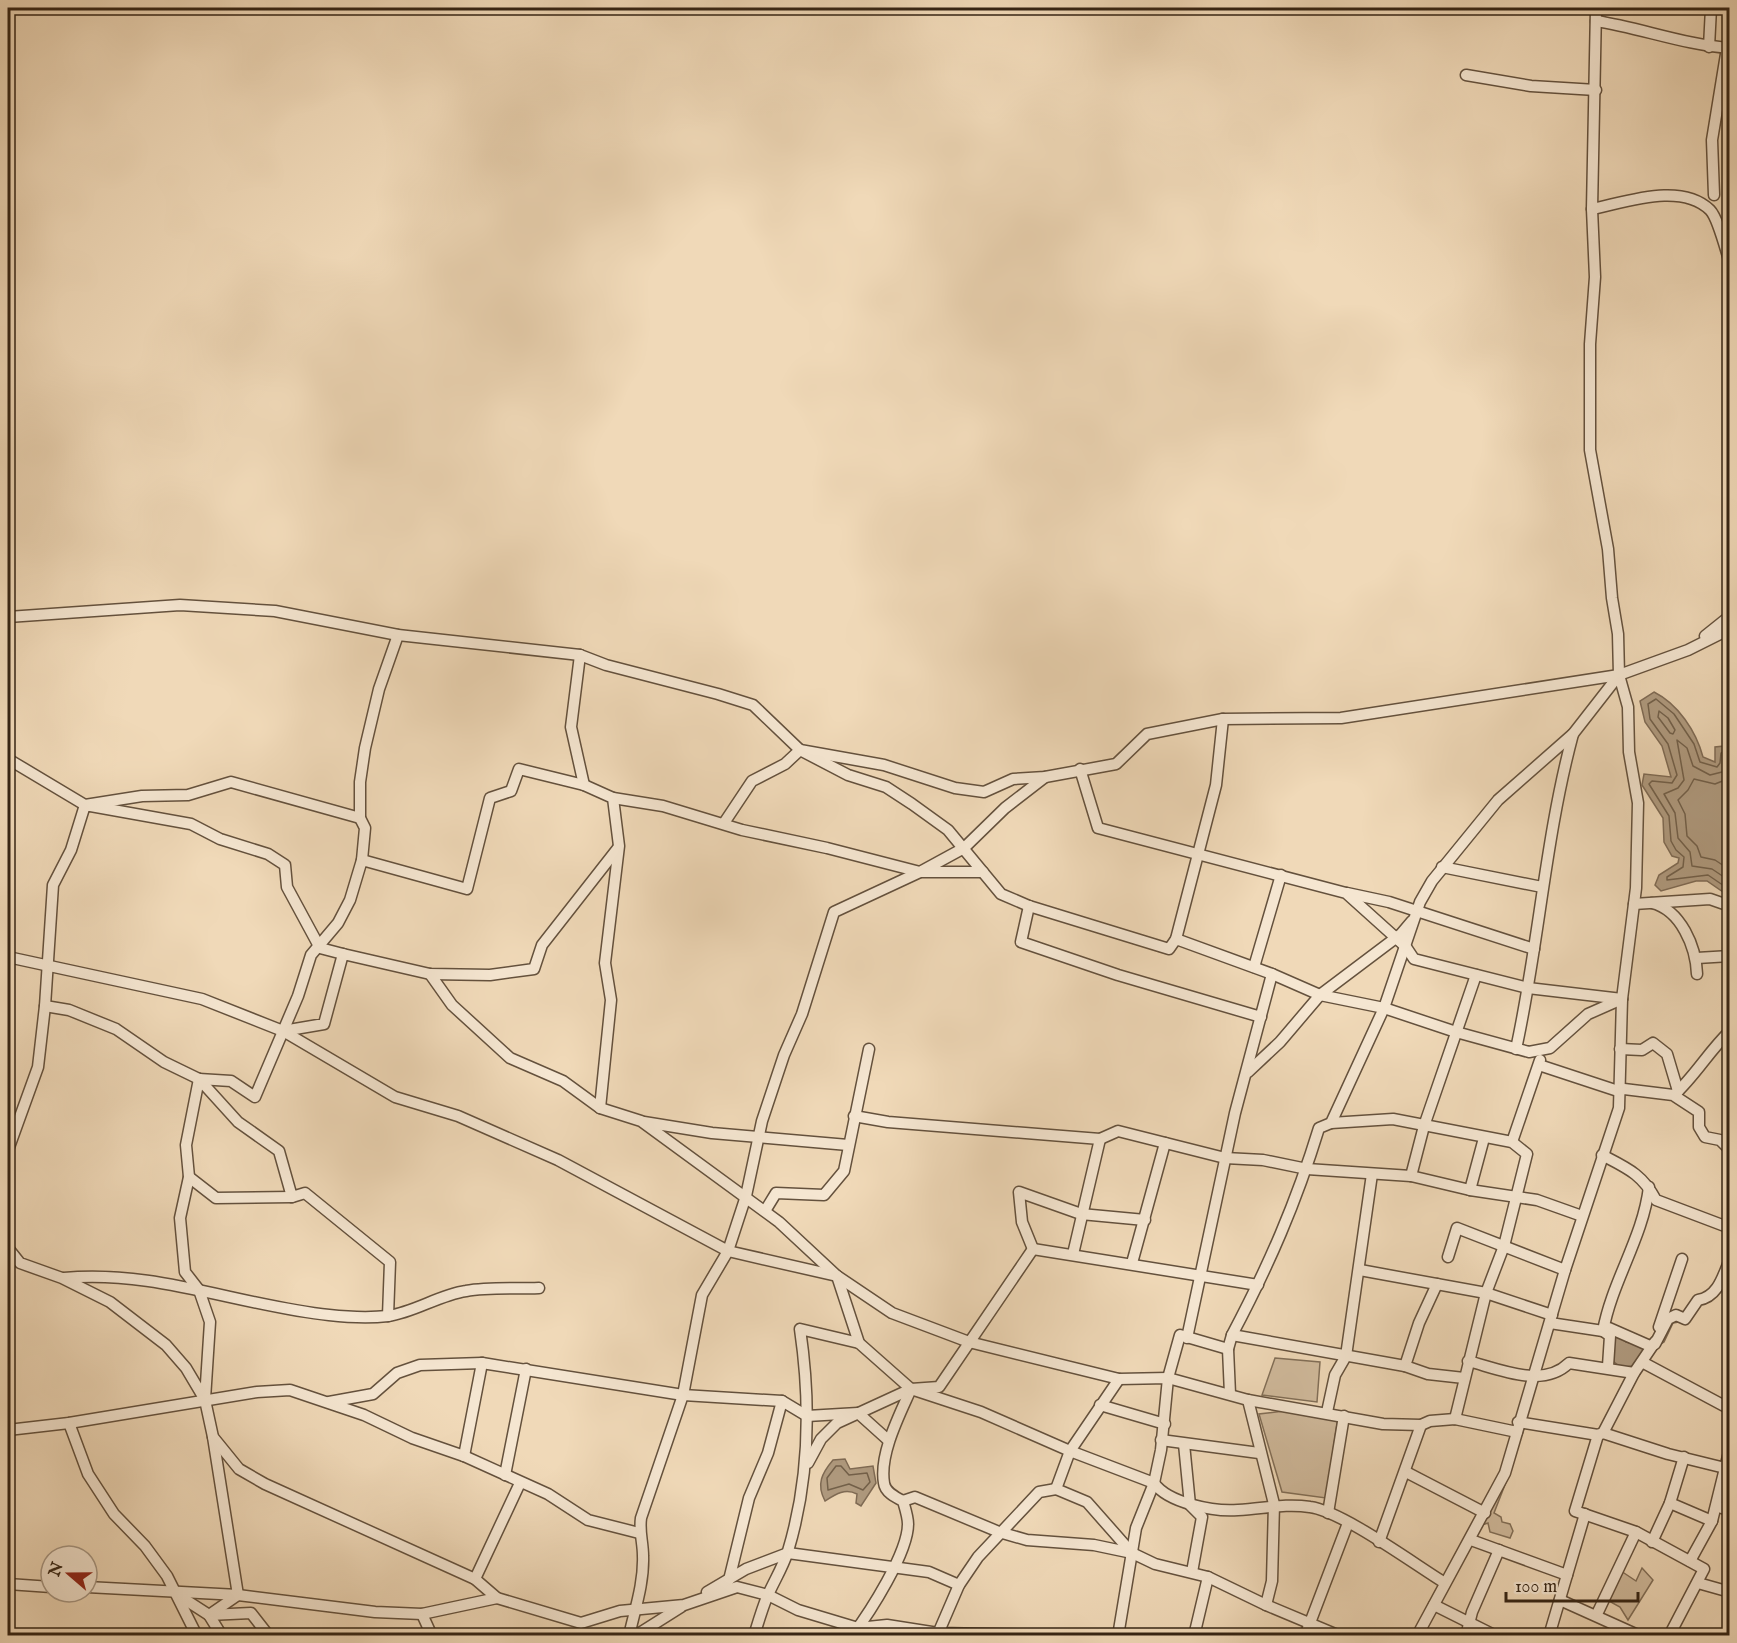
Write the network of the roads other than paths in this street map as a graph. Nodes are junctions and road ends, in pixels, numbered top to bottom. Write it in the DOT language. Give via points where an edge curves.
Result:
graph roads {
  1 [pos="1596,8"];
  2 [pos="1711,8"];
  3 [pos="1596,21"];
  4 [pos="1709,47"];
  5 [pos="1728,48"];
  6 [pos="1467,75"];
  7 [pos="1596,90"];
  8 [pos="1714,195"];
  9 [pos="1593,208"];
  10 [pos="1730,263"];
  11 [pos="1730,616"];
  12 [pos="8,617"];
  13 [pos="1730,629"];
  14 [pos="398,635"];
  15 [pos="1688,650"];
  16 [pos="580,655"];
  17 [pos="1619,675"];
  18 [pos="1223,719"];
  19 [pos="1573,734"];
  20 [pos="800,750"];
  21 [pos="8,759"];
  22 [pos="1080,769"];
  23 [pos="1046,777"];
  24 [pos="584,785"];
  25 [pos="613,798"];
  26 [pos="85,805"];
  27 [pos="360,818"];
  28 [pos="724,823"];
  29 [pos="619,846"];
  30 [pos="964,848"];
  31 [pos="1199,856"];
  32 [pos="363,860"];
  33 [pos="1443,867"];
  34 [pos="920,872"];
  35 [pos="983,872"];
  36 [pos="1281,875"];
  37 [pos="1542,887"];
  38 [pos="1346,893"];
  39 [pos="1650,903"];
  40 [pos="1634,904"];
  41 [pos="1029,906"];
  42 [pos="1730,906"];
  43 [pos="1416,914"];
  44 [pos="1395,938"];
  45 [pos="1176,939"];
  46 [pos="1406,946"];
  47 [pos="320,948"];
  48 [pos="1534,949"];
  49 [pos="343,954"];
  50 [pos="1730,956"];
  51 [pos="8,957"];
  52 [pos="1697,958"];
  53 [pos="48,966"];
  54 [pos="1254,967"];
  55 [pos="430,974"];
  56 [pos="1272,974"];
  57 [pos="1697,974"];
  58 [pos="1476,975"];
  59 [pos="1528,988"];
  60 [pos="1320,995"];
  61 [pos="1622,999"];
  62 [pos="45,1006"];
  63 [pos="1384,1008"];
  64 [pos="1261,1017"];
  65 [pos="283,1030"];
  66 [pos="1730,1031"];
  67 [pos="1456,1032"];
  68 [pos="869,1049"];
  69 [pos="1516,1049"];
  70 [pos="1620,1049"];
  71 [pos="1542,1050"];
  72 [pos="1539,1065"];
  73 [pos="1245,1074"];
  74 [pos="199,1079"];
  75 [pos="1618,1091"];
  76 [pos="1676,1093"];
  77 [pos="600,1108"];
  78 [pos="854,1116"];
  79 [pos="641,1121"];
  80 [pos="1331,1123"];
  81 [pos="1424,1126"];
  82 [pos="759,1137"];
  83 [pos="1484,1138"];
  84 [pos="1100,1139"];
  85 [pos="1512,1142"];
  86 [pos="1165,1143"];
  87 [pos="848,1144"];
  88 [pos="8,1150"];
  89 [pos="1730,1150"];
  90 [pos="1602,1155"];
  91 [pos="1225,1158"];
  92 [pos="1307,1169"];
  93 [pos="1372,1174"];
  94 [pos="1411,1176"];
  95 [pos="189,1178"];
  96 [pos="1649,1187"];
  97 [pos="1470,1190"];
  98 [pos="746,1196"];
  99 [pos="1517,1196"];
  100 [pos="292,1197"];
  101 [pos="765,1211"];
  102 [pos="1081,1214"];
  103 [pos="1582,1216"];
  104 [pos="1145,1220"];
  105 [pos="1730,1228"];
  106 [pos="1504,1246"];
  107 [pos="8,1248"];
  108 [pos="1033,1249"];
  109 [pos="728,1251"];
  110 [pos="1073,1254"];
  111 [pos="1448,1257"];
  112 [pos="1682,1258"];
  113 [pos="1730,1259"];
  114 [pos="1132,1263"];
  115 [pos="1360,1270"];
  116 [pos="1565,1270"];
  117 [pos="1201,1274"];
  118 [pos="837,1276"];
  119 [pos="62,1278"];
  120 [pos="1725,1282"];
  121 [pos="1437,1284"];
  122 [pos="1258,1285"];
  123 [pos="539,1288"];
  124 [pos="199,1290"];
  125 [pos="1486,1293"];
  126 [pos="388,1316"];
  127 [pos="1551,1319"];
  128 [pos="1604,1331"];
  129 [pos="1232,1335"];
  130 [pos="1187,1338"];
  131 [pos="969,1342"];
  132 [pos="860,1343"];
  133 [pos="1654,1344"];
  134 [pos="1227,1349"];
  135 [pos="1346,1356"];
  136 [pos="1468,1361"];
  137 [pos="1642,1362"];
  138 [pos="482,1363"];
  139 [pos="1405,1366"];
  140 [pos="1608,1366"];
  141 [pos="526,1369"];
  142 [pos="1634,1372"];
  143 [pos="1532,1377"];
  144 [pos="1119,1378"];
  145 [pos="1168,1378"];
  146 [pos="1464,1378"];
  147 [pos="911,1389"];
  148 [pos="1230,1394"];
  149 [pos="684,1395"];
  150 [pos="204,1400"];
  151 [pos="1248,1400"];
  152 [pos="782,1401"];
  153 [pos="329,1402"];
  154 [pos="1100,1405"];
  155 [pos="1730,1409"];
  156 [pos="1327,1412"];
  157 [pos="858,1413"];
  158 [pos="807,1416"];
  159 [pos="1344,1416"];
  160 [pos="1455,1419"];
  161 [pos="69,1423"];
  162 [pos="1165,1424"];
  163 [pos="1421,1425"];
  164 [pos="1518,1427"];
  165 [pos="8,1430"];
  166 [pos="1600,1434"];
  167 [pos="213,1437"];
  168 [pos="888,1440"];
  169 [pos="1161,1440"];
  170 [pos="1184,1444"];
  171 [pos="1730,1448"];
  172 [pos="1070,1451"];
  173 [pos="1259,1453"];
  174 [pos="464,1456"];
  175 [pos="1684,1457"];
  176 [pos="806,1467"];
  177 [pos="1725,1468"];
  178 [pos="1406,1473"];
  179 [pos="505,1475"];
  180 [pos="520,1482"];
  181 [pos="1155,1483"];
  182 [pos="1056,1489"];
  183 [pos="903,1501"];
  184 [pos="1670,1503"];
  185 [pos="1274,1504"];
  186 [pos="1190,1505"];
  187 [pos="1717,1506"];
  188 [pos="1730,1510"];
  189 [pos="1485,1513"];
  190 [pos="1328,1514"];
  191 [pos="1586,1514"];
  192 [pos="1712,1521"];
  193 [pos="1348,1522"];
  194 [pos="999,1532"];
  195 [pos="639,1533"];
  196 [pos="1636,1533"];
  197 [pos="1471,1540"];
  198 [pos="1379,1542"];
  199 [pos="1652,1542"];
  200 [pos="1499,1550"];
  201 [pos="788,1552"];
  202 [pos="1132,1553"];
  203 [pos="1690,1561"];
  204 [pos="894,1565"];
  205 [pos="1192,1572"];
  206 [pos="1568,1575"];
  207 [pos="1208,1577"];
  208 [pos="475,1580"];
  209 [pos="729,1580"];
  210 [pos="1445,1583"];
  211 [pos="1698,1583"];
  212 [pos="8,1584"];
  213 [pos="39,1586"];
  214 [pos="959,1586"];
  215 [pos="99,1588"];
  216 [pos="1730,1592"];
  217 [pos="174,1593"];
  218 [pos="238,1595"];
  219 [pos="768,1595"];
  220 [pos="497,1598"];
  221 [pos="1560,1600"];
  222 [pos="684,1605"];
  223 [pos="1266,1605"];
  224 [pos="1434,1605"];
  225 [pos="635,1609"];
  226 [pos="422,1614"];
  227 [pos="1597,1614"];
  228 [pos="209,1615"];
  229 [pos="1309,1624"];
  230 [pos="1471,1624"];
  231 [pos="855,1632"];
  232 [pos="937,1634"];
  233 [pos="197,1635"];
  234 [pos="222,1635"];
  235 [pos="269,1635"];
  236 [pos="432,1635"];
  237 [pos="629,1635"];
  238 [pos="635,1635"];
  239 [pos="754,1635"];
  240 [pos="997,1635"];
  241 [pos="1039,1635"];
  242 [pos="1088,1635"];
  243 [pos="1118,1635"];
  244 [pos="1194,1635"];
  245 [pos="1305,1635"];
  246 [pos="1340,1635"];
  247 [pos="1417,1635"];
  248 [pos="1466,1635"];
  249 [pos="1496,1635"];
  250 [pos="1549,1635"];
  251 [pos="1640,1635"];
  252 [pos="1669,1635"];
  1 -- 3 [label="street"];
  2 -- 4 [label="street"];
  3 -- 4 [label="street"];
  3 -- 7 [label="street"];
  4 -- 5 [label="street"];
  5 -- 8 [label="street" via="1712,141"];
  6 -- 7 [label="street" via="1531,86"];
  7 -- 9 [label="street"];
  9 -- 10 [label="street" via="1655,196 1691,198 1712,211"];
  9 -- 17 [label="street" via="1590,450 1608,549"];
  11 -- 15 [label="street"];
  12 -- 14 [label="street" via="180,605 275,611"];
  13 -- 15 [label="street"];
  14 -- 16 [label="street"];
  14 -- 27 [label="street" via="379,689 365,748"];
  15 -- 17 [label="street"];
  16 -- 20 [label="street" via="753,705"];
  16 -- 24 [label="street" via="571,727"];
  17 -- 18 [label="street" via="1341,718"];
  17 -- 19 [label="street"];
  17 -- 40 [label="street" via="1628,707 1629,752 1638,802"];
  18 -- 22 [label="street" via="1147,734 1116,764"];
  18 -- 31 [label="street" via="1216,785"];
  19 -- 33 [label="street" via="1498,800"];
  19 -- 37 [label="street" via="1558,789"];
  20 -- 23 [label="street" via="884,765 955,788 984,792 1013,779"];
  20 -- 28 [label="street" via="785,764 752,781"];
  20 -- 30 [label="street" via="848,775 886,787 948,830"];
  21 -- 26 [label="street"];
  22 -- 23 [label="street"];
  22 -- 31 [label="street" via="1098,828"];
  23 -- 30 [label="street" via="1005,808"];
  24 -- 25 [label="street"];
  24 -- 32 [label="street" via="519,769 511,791 490,798 467,889"];
  25 -- 28 [label="street" via="663,806"];
  25 -- 29 [label="street"];
  26 -- 27 [label="street" via="142,796 188,795 231,782"];
  26 -- 47 [label="street" via="190,824 268,854 285,865 287,887"];
  26 -- 53 [label="street" via="71,850 53,885"];
  27 -- 32 [label="street" via="365,828"];
  28 -- 34 [label="street"];
  29 -- 55 [label="street" via="542,945 534,969 490,975"];
  29 -- 77 [label="street" via="605,963 611,1000"];
  30 -- 34 [label="street"];
  30 -- 35 [label="street"];
  31 -- 36 [label="street"];
  31 -- 45 [label="street"];
  32 -- 47 [label="street" via="350,900"];
  33 -- 37 [label="street"];
  33 -- 43 [label="street"];
  34 -- 35 [label="street"];
  34 -- 82 [label="street" via="834,912"];
  35 -- 41 [label="street" via="1001,894"];
  36 -- 38 [label="street"];
  36 -- 54 [label="street"];
  37 -- 48 [label="street"];
  38 -- 43 [label="street"];
  38 -- 44 [label="street"];
  39 -- 40 [label="street"];
  39 -- 42 [label="street" via="1710,899"];
  39 -- 52 [label="street" via="1676,917"];
  40 -- 61 [label="street"];
  41 -- 45 [label="street" via="1169,949"];
  41 -- 64 [label="street" via="1021,942"];
  43 -- 44 [label="street"];
  43 -- 46 [label="street"];
  43 -- 48 [label="street"];
  44 -- 46 [label="street"];
  44 -- 60 [label="street"];
  45 -- 54 [label="street"];
  46 -- 58 [label="street" via="1414,959"];
  46 -- 63 [label="street"];
  47 -- 49 [label="street"];
  47 -- 65 [label="street" via="311,955"];
  48 -- 59 [label="street"];
  49 -- 55 [label="street"];
  49 -- 65 [label="street" via="324,1024"];
  50 -- 52 [label="street"];
  51 -- 53 [label="street"];
  52 -- 57 [label="street"];
  53 -- 62 [label="street"];
  53 -- 65 [label="street" via="202,999"];
  54 -- 56 [label="street"];
  55 -- 77 [label="street" via="452,1005 510,1058 563,1081"];
  56 -- 60 [label="street"];
  56 -- 64 [label="street"];
  58 -- 59 [label="street"];
  58 -- 67 [label="street"];
  59 -- 61 [label="street"];
  59 -- 69 [label="street"];
  60 -- 63 [label="street"];
  60 -- 73 [label="street" via="1280,1042"];
  61 -- 70 [label="street"];
  61 -- 71 [label="street" via="1588,1014 1550,1048"];
  62 -- 74 [label="street" via="69,1010 116,1029 164,1062"];
  62 -- 88 [label="street" via="38,1067"];
  63 -- 67 [label="street"];
  63 -- 80 [label="street"];
  64 -- 73 [label="street"];
  65 -- 74 [label="street" via="255,1097 231,1081"];
  65 -- 109 [label="street" via="395,1097 458,1116 558,1160"];
  66 -- 76 [label="street"];
  67 -- 69 [label="street"];
  67 -- 81 [label="street"];
  68 -- 78 [label="street"];
  69 -- 71 [label="street"];
  70 -- 75 [label="street"];
  70 -- 76 [label="street" via="1642,1050 1653,1043 1660,1048 1667,1054"];
  71 -- 72 [label="street"];
  72 -- 75 [label="street"];
  72 -- 85 [label="street"];
  73 -- 91 [label="street"];
  74 -- 95 [label="street" via="186,1145"];
  74 -- 100 [label="street" via="238,1122 279,1151"];
  75 -- 76 [label="street"];
  75 -- 90 [label="street" via="1619,1108"];
  76 -- 89 [label="street" via="1699,1112 1699,1127 1705,1137 1720,1140"];
  77 -- 79 [label="street"];
  78 -- 84 [label="street"];
  78 -- 87 [label="street"];
  79 -- 82 [label="street"];
  79 -- 98 [label="street"];
  80 -- 81 [label="street" via="1393,1119"];
  80 -- 92 [label="street" via="1319,1128"];
  81 -- 83 [label="street"];
  81 -- 94 [label="street"];
  82 -- 87 [label="street"];
  82 -- 98 [label="street"];
  83 -- 85 [label="street"];
  83 -- 97 [label="street"];
  84 -- 86 [label="street" via="1118,1131"];
  84 -- 102 [label="street"];
  85 -- 99 [label="street" via="1527,1154"];
  86 -- 91 [label="street"];
  86 -- 104 [label="street"];
  87 -- 101 [label="street" via="844,1171 824,1195 776,1193"];
  90 -- 96 [label="street" via="1628,1166"];
  90 -- 103 [label="street"];
  91 -- 92 [label="street" via="1263,1160"];
  91 -- 117 [label="street"];
  92 -- 93 [label="street"];
  92 -- 122 [label="street"];
  93 -- 94 [label="street"];
  93 -- 115 [label="street"];
  94 -- 97 [label="street"];
  95 -- 100 [label="street" via="216,1198"];
  95 -- 124 [label="street" via="180,1218 185,1272"];
  96 -- 105 [label="street" via="1656,1200"];
  96 -- 128 [label="street" via="1641,1227 1608,1307"];
  97 -- 99 [label="street"];
  98 -- 101 [label="street"];
  98 -- 109 [label="street"];
  99 -- 103 [label="street"];
  99 -- 106 [label="street"];
  100 -- 126 [label="street" via="305,1193 390,1262"];
  101 -- 118 [label="street"];
  102 -- 104 [label="street"];
  102 -- 108 [label="street" via="1019,1192 1022,1222"];
  102 -- 110 [label="street"];
  103 -- 116 [label="street"];
  104 -- 114 [label="street"];
  106 -- 111 [label="street" via="1457,1228"];
  106 -- 116 [label="street"];
  106 -- 125 [label="street"];
  107 -- 119 [label="street" via="20,1263"];
  108 -- 110 [label="street"];
  108 -- 131 [label="street"];
  109 -- 118 [label="street"];
  109 -- 149 [label="street" via="702,1295"];
  110 -- 114 [label="street"];
  112 -- 133 [label="street"];
  113 -- 120 [label="street"];
  114 -- 117 [label="street"];
  115 -- 121 [label="street"];
  115 -- 135 [label="street"];
  116 -- 127 [label="street"];
  117 -- 122 [label="street"];
  117 -- 130 [label="street"];
  118 -- 131 [label="street" via="892,1313"];
  118 -- 132 [label="street"];
  119 -- 124 [label="street" via="88,1275"];
  119 -- 150 [label="street" via="110,1302 166,1345 186,1368"];
  120 -- 133 [label="street" via="1707,1299 1698,1300 1685,1319 1668,1319"];
  121 -- 125 [label="street"];
  121 -- 139 [label="street"];
  122 -- 129 [label="street"];
  123 -- 126 [label="street" via="466,1291"];
  124 -- 126 [label="street" via="329,1315"];
  124 -- 150 [label="street" via="210,1322"];
  125 -- 127 [label="street"];
  125 -- 136 [label="street"];
  127 -- 128 [label="street"];
  127 -- 143 [label="street"];
  128 -- 133 [label="street" via="1609,1328 1633,1340"];
  128 -- 140 [label="street" via="1610,1336"];
  129 -- 134 [label="street"];
  129 -- 135 [label="street"];
  130 -- 134 [label="street"];
  130 -- 145 [label="street" via="1180,1335"];
  131 -- 144 [label="street"];
  131 -- 147 [label="street" via="939,1387"];
  132 -- 147 [label="street"];
  132 -- 158 [label="street" via="800,1329"];
  133 -- 137 [label="street"];
  134 -- 148 [label="street"];
  135 -- 139 [label="street"];
  135 -- 156 [label="street" via="1335,1375"];
  136 -- 143 [label="street"];
  136 -- 146 [label="street"];
  137 -- 142 [label="street"];
  137 -- 155 [label="street"];
  138 -- 141 [label="street"];
  138 -- 153 [label="street" via="420,1365 397,1373 373,1394"];
  138 -- 174 [label="street"];
  139 -- 146 [label="street" via="1428,1374"];
  140 -- 142 [label="street"];
  140 -- 143 [label="street" via="1569,1363 1562,1370"];
  141 -- 149 [label="street"];
  141 -- 179 [label="street"];
  142 -- 166 [label="street"];
  143 -- 164 [label="street"];
  144 -- 145 [label="street"];
  144 -- 154 [label="street"];
  145 -- 148 [label="street"];
  145 -- 162 [label="street"];
  146 -- 160 [label="street"];
  147 -- 157 [label="street"];
  147 -- 168 [label="street"];
  147 -- 172 [label="street" via="981,1412"];
  148 -- 151 [label="street"];
  149 -- 152 [label="street"];
  149 -- 195 [label="street" via="651,1484"];
  150 -- 153 [label="street" via="290,1390"];
  150 -- 161 [label="street"];
  150 -- 167 [label="street"];
  151 -- 156 [label="street"];
  151 -- 173 [label="street"];
  152 -- 158 [label="street"];
  152 -- 209 [label="street" via="768,1453 749,1498"];
  153 -- 174 [label="street"];
  154 -- 162 [label="street"];
  154 -- 172 [label="street"];
  156 -- 159 [label="street"];
  157 -- 158 [label="street"];
  157 -- 168 [label="street"];
  157 -- 176 [label="street" via="837,1423 821,1439"];
  158 -- 176 [label="street"];
  159 -- 163 [label="street" via="1383,1424"];
  159 -- 190 [label="street"];
  160 -- 163 [label="street"];
  160 -- 164 [label="street"];
  161 -- 165 [label="street"];
  161 -- 217 [label="street" via="87,1474 114,1514 167,1576"];
  162 -- 169 [label="street"];
  163 -- 178 [label="street"];
  164 -- 166 [label="street"];
  164 -- 189 [label="street" via="1505,1473"];
  166 -- 175 [label="street"];
  166 -- 191 [label="street" via="1575,1511"];
  167 -- 208 [label="street" via="239,1469 265,1484"];
  167 -- 218 [label="street"];
  168 -- 183 [label="street" via="884,1484 892,1496"];
  169 -- 170 [label="street"];
  169 -- 181 [label="street"];
  170 -- 173 [label="street"];
  170 -- 186 [label="street"];
  171 -- 177 [label="street"];
  172 -- 181 [label="street"];
  172 -- 182 [label="street"];
  173 -- 185 [label="street"];
  174 -- 179 [label="street"];
  175 -- 177 [label="street"];
  175 -- 184 [label="street"];
  176 -- 201 [label="street"];
  177 -- 187 [label="street"];
  178 -- 189 [label="street"];
  178 -- 198 [label="street"];
  179 -- 180 [label="street"];
  180 -- 195 [label="street" via="548,1494 588,1520"];
  180 -- 208 [label="street"];
  181 -- 186 [label="street" via="1161,1493"];
  181 -- 202 [label="street" via="1136,1528"];
  182 -- 194 [label="street" via="1039,1492"];
  182 -- 202 [label="street" via="1087,1502"];
  183 -- 194 [label="street" via="915,1497"];
  183 -- 204 [label="street" via="908,1523 906,1538"];
  184 -- 192 [label="street"];
  184 -- 199 [label="street"];
  185 -- 186 [label="street" via="1236,1510"];
  185 -- 190 [label="street" via="1312,1507"];
  185 -- 223 [label="street" via="1273,1573"];
  186 -- 205 [label="street" via="1202,1517"];
  187 -- 188 [label="street"];
  187 -- 192 [label="street"];
  189 -- 197 [label="street"];
  190 -- 193 [label="street"];
  191 -- 196 [label="street"];
  191 -- 206 [label="street"];
  192 -- 203 [label="street"];
  193 -- 198 [label="street"];
  193 -- 229 [label="street"];
  194 -- 202 [label="street" via="1038,1543 1094,1545"];
  194 -- 214 [label="street"];
  195 -- 225 [label="street" via="642,1585"];
  196 -- 199 [label="street"];
  196 -- 227 [label="street"];
  197 -- 200 [label="street"];
  197 -- 210 [label="street"];
  198 -- 210 [label="street"];
  199 -- 203 [label="street"];
  200 -- 206 [label="street"];
  200 -- 230 [label="street" via="1472,1612"];
  201 -- 204 [label="street"];
  201 -- 209 [label="street"];
  201 -- 219 [label="street"];
  202 -- 205 [label="street" via="1155,1564"];
  202 -- 243 [label="street"];
  203 -- 211 [label="street" via="1704,1569"];
  204 -- 214 [label="street" via="929,1572"];
  204 -- 231 [label="street"];
  205 -- 207 [label="street"];
  206 -- 221 [label="street"];
  207 -- 223 [label="street"];
  207 -- 244 [label="street"];
  208 -- 220 [label="street"];
  209 -- 222 [label="street"];
  210 -- 224 [label="street"];
  211 -- 216 [label="street"];
  211 -- 252 [label="street"];
  212 -- 213 [label="street"];
  214 -- 232 [label="street"];
  215 -- 217 [label="street"];
  217 -- 218 [label="street"];
  217 -- 228 [label="street"];
  217 -- 233 [label="street"];
  218 -- 226 [label="street"];
  218 -- 228 [label="street"];
  219 -- 222 [label="street" via="737,1587"];
  219 -- 231 [label="street"];
  219 -- 239 [label="street"];
  220 -- 225 [label="street" via="581,1623"];
  220 -- 226 [label="street"];
  221 -- 227 [label="street"];
  221 -- 250 [label="street"];
  222 -- 225 [label="street"];
  222 -- 238 [label="street"];
  223 -- 229 [label="street"];
  224 -- 230 [label="street"];
  224 -- 247 [label="street"];
  225 -- 237 [label="street"];
  226 -- 236 [label="street"];
  227 -- 251 [label="street"];
  228 -- 234 [label="street"];
  228 -- 235 [label="street" via="251,1613"];
  229 -- 245 [label="street"];
  229 -- 246 [label="street"];
  230 -- 248 [label="street"];
  230 -- 249 [label="street"];
  231 -- 232 [label="street" via="887,1625"];
  232 -- 240 [label="street"];
  240 -- 241 [label="street"];
  241 -- 242 [label="street"];
}
